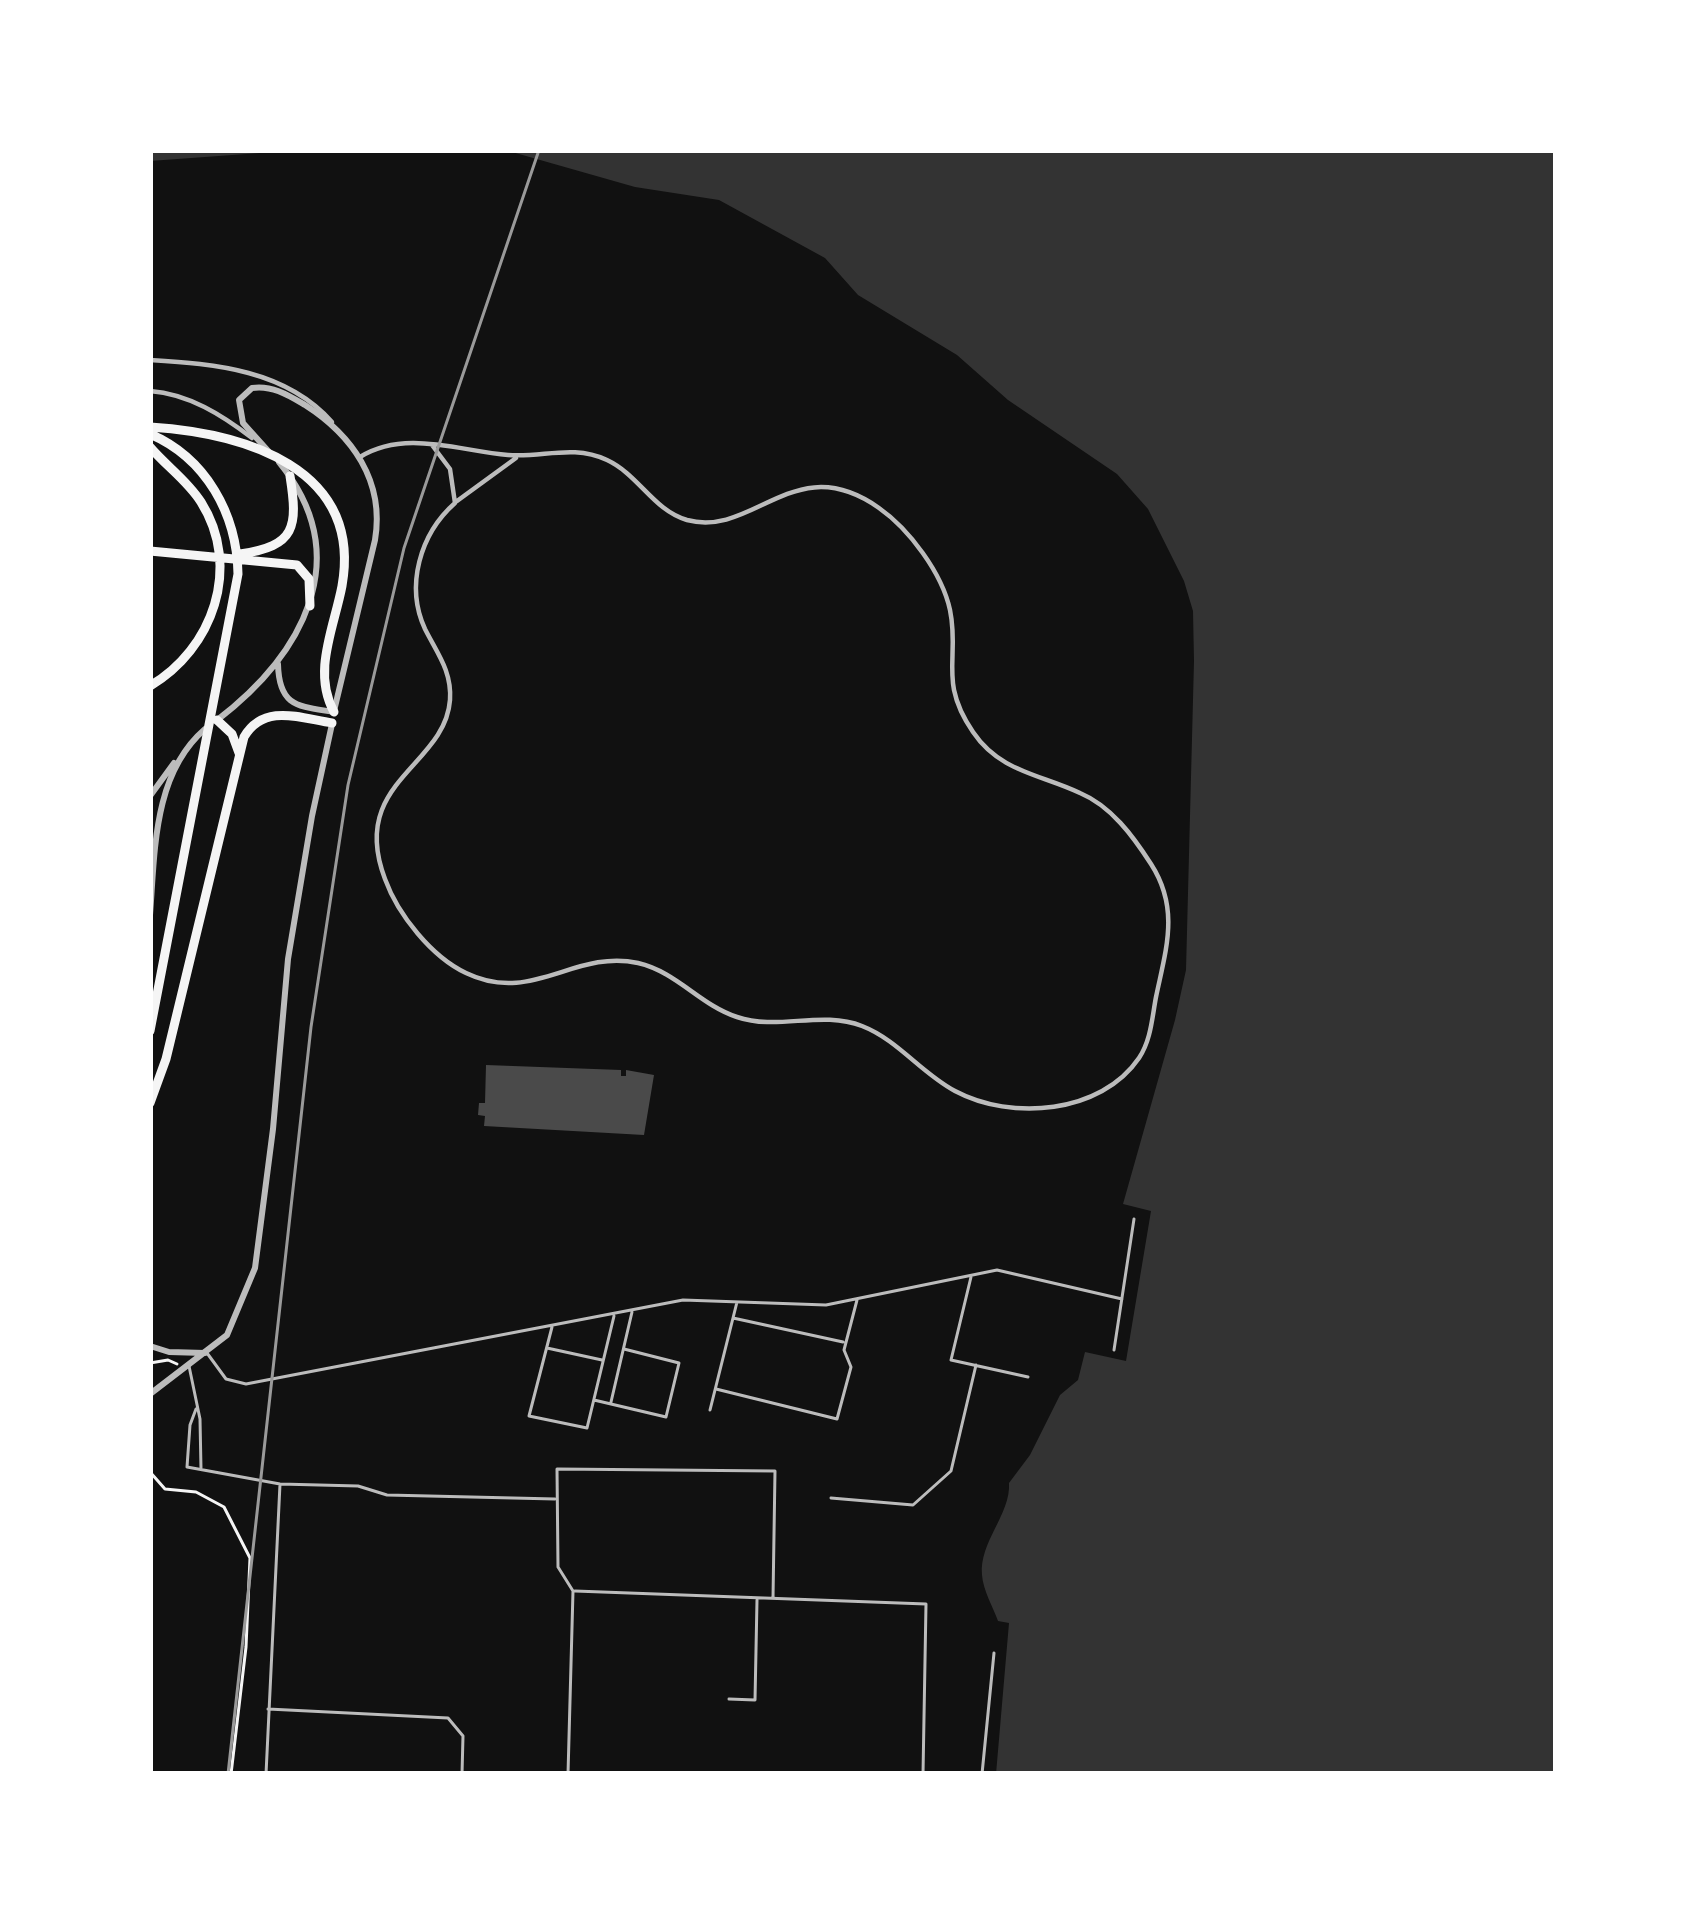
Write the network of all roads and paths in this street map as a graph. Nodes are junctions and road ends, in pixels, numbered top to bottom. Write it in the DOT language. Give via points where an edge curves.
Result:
graph roads {
  1 [pos="150,360"];
  2 [pos="150,391"];
  3 [pos="332,422"];
  4 [pos="155,431"];
  5 [pos="260,443"];
  6 [pos="432,445"];
  7 [pos="150,447"];
  8 [pos="521,456"];
  9 [pos="359,457"];
  10 [pos="290,476"];
  11 [pos="455,503"];
  12 [pos="150,551"];
  13 [pos="224,556"];
  14 [pos="310,606"];
  15 [pos="278,663"];
  16 [pos="150,686"];
  17 [pos="333,718"];
  18 [pos="218,720"];
  19 [pos="239,753"];
  20 [pos="176,760"];
  21 [pos="150,796"];
  22 [pos="150,915"];
  23 [pos="150,1031"];
  24 [pos="150,1103"];
  25 [pos="1134,1220"];
  26 [pos="971,1275"];
  27 [pos="857,1298"];
  28 [pos="1122,1299"];
  29 [pos="737,1302"];
  30 [pos="632,1310"];
  31 [pos="614,1313"];
  32 [pos="733,1318"];
  33 [pos="553,1325"];
  34 [pos="846,1342"];
  35 [pos="150,1346"];
  36 [pos="547,1348"];
  37 [pos="624,1349"];
  38 [pos="1114,1350"];
  39 [pos="207,1353"];
  40 [pos="603,1360"];
  41 [pos="150,1363"];
  42 [pos="976,1365"];
  43 [pos="187,1366"];
  44 [pos="1028,1377"];
  45 [pos="716,1389"];
  46 [pos="150,1394"];
  47 [pos="594,1400"];
  48 [pos="611,1404"];
  49 [pos="196,1409"];
  50 [pos="710,1410"];
  51 [pos="201,1470"];
  52 [pos="150,1472"];
  53 [pos="280,1484"];
  54 [pos="830,1498"];
  55 [pos="557,1499"];
  56 [pos="573,1591"];
  57 [pos="757,1598"];
  58 [pos="773,1598"];
  59 [pos="994,1653"];
  60 [pos="729,1700"];
  61 [pos="268,1709"];
  62 [pos="231,1774"];
  63 [pos="266,1774"];
  64 [pos="462,1774"];
  65 [pos="568,1774"];
  66 [pos="923,1774"];
  67 [pos="982,1774"];
  1 -- 3 [label="street" via="276,381"];
  2 -- 5 [label="street" via="208,409"];
  3 -- 5 [label="street" via="279,392 252,388 238,411"];
  3 -- 9 [label="street"];
  4 -- 17 [label="highway" via="265,450 317,487 344,551 323,683"];
  4 -- 23 [label="highway" via="218,494 238,574"];
  5 -- 10 [label="street"];
  6 -- 8 [label="street"];
  6 -- 9 [label="street" via="390,444"];
  6 -- 11 [label="street" via="450,469"];
  7 -- 16 [label="highway" via="204,507 220,566 201,639"];
  8 -- 11 [label="street"];
  8 -- 11 [label="street" via="568,450 604,458 686,520 732,519 778,495 814,488 849,493 891,518 946,597 953,686 979,740 1016,770 1105,807 1160,881 1169,946 1149,1036 1125,1074 1075,1102 1012,1108 952,1090 855,1023 737,1017 641,964 590,963 510,985 471,976 441,957 387,885 378,842 387,797 448,712 449,677 416,592 426,540"];
  9 -- 17 [label="street" via="376,530"];
  10 -- 13 [label="highway" via="295,513 284,539"];
  10 -- 14 [label="street" via="314,538"];
  12 -- 13 [label="highway"];
  13 -- 14 [label="highway" via="296,565 309,579"];
  14 -- 15 [label="street"];
  15 -- 17 [label="street" via="287,699"];
  15 -- 18 [label="street"];
  17 -- 19 [label="highway" via="267,716 250,728"];
  17 -- 39 [label="street" via="288,959 255,1268 233,1325"];
  18 -- 19 [label="highway"];
  18 -- 20 [label="street"];
  19 -- 24 [label="highway"];
  20 -- 21 [label="street"];
  20 -- 22 [label="street" via="158,822"];
  25 -- 28 [label="lane"];
  26 -- 27 [label="lane"];
  26 -- 28 [label="lane" via="997,1270"];
  26 -- 42 [label="lane" via="951,1360"];
  27 -- 29 [label="lane"];
  27 -- 34 [label="lane"];
  28 -- 38 [label="lane"];
  29 -- 30 [label="lane" via="683,1300"];
  29 -- 32 [label="lane"];
  30 -- 31 [label="lane"];
  30 -- 37 [label="lane"];
  31 -- 33 [label="lane"];
  31 -- 40 [label="lane"];
  32 -- 34 [label="lane"];
  32 -- 45 [label="lane"];
  33 -- 36 [label="lane"];
  33 -- 39 [label="lane" via="247,1384 226,1379"];
  34 -- 45 [label="lane" via="851,1367 837,1419"];
  35 -- 39 [label="street"];
  36 -- 40 [label="lane"];
  36 -- 47 [label="lane" via="529,1416 587,1428"];
  37 -- 48 [label="lane"];
  37 -- 48 [label="lane" via="680,1363 666,1418"];
  39 -- 43 [label="street"];
  40 -- 47 [label="lane"];
  41 -- 43 [label="path"];
  42 -- 44 [label="lane"];
  42 -- 54 [label="lane" via="951,1471 913,1505"];
  43 -- 46 [label="street"];
  43 -- 49 [label="lane"];
  45 -- 50 [label="lane"];
  47 -- 48 [label="lane"];
  49 -- 51 [label="lane"];
  49 -- 51 [label="lane" via="187,1467"];
  51 -- 53 [label="lane"];
  52 -- 62 [label="path" via="165,1489 196,1492 224,1507 250,1558"];
  53 -- 55 [label="lane"];
  53 -- 61 [label="lane"];
  55 -- 56 [label="lane" via="558,1567"];
  55 -- 58 [label="lane" via="557,1469 775,1471"];
  56 -- 57 [label="lane"];
  56 -- 65 [label="lane"];
  57 -- 58 [label="lane"];
  57 -- 60 [label="lane" via="755,1700"];
  58 -- 66 [label="lane" via="926,1604"];
  59 -- 67 [label="lane"];
  61 -- 63 [label="lane"];
  61 -- 64 [label="lane" via="448,1718 463,1736"];
}
